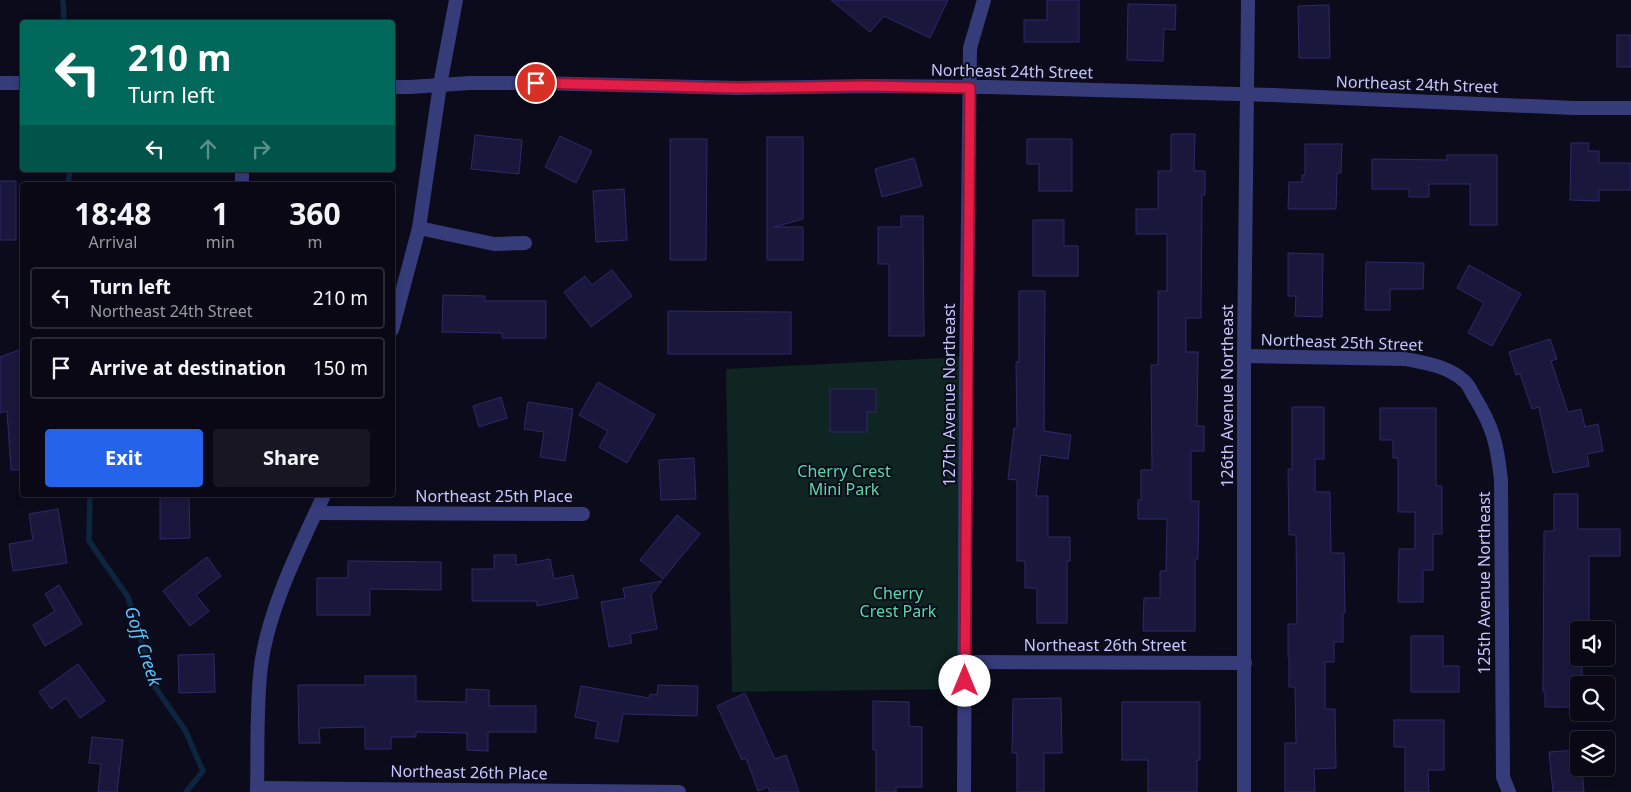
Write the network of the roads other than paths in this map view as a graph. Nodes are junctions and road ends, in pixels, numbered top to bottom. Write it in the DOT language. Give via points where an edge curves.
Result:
graph roads {
  1 [pos="456,0"];
  2 [pos="984,0"];
  3 [pos="1248,0"];
  4 [pos="0,83"];
  5 [pos="20,83"];
  6 [pos="440,85"];
  7 [pos="395,87"];
  8 [pos="970,88"];
  9 [pos="1246,94"];
  10 [pos="1631,108"];
  11 [pos="419,228"];
  12 [pos="525,243"];
  13 [pos="395,319"];
  14 [pos="1244,356"];
  15 [pos="1464,380"];
  16 [pos="323,497"];
  17 [pos="316,513"];
  18 [pos="583,514"];
  19 [pos="965,662"];
  20 [pos="1245,663"];
  21 [pos="258,790"];
  22 [pos="679,792"];
  23 [pos="964,792"];
  24 [pos="1244,792"];
  25 [pos="1509,792"];
  1 -- 6 [label="street"];
  2 -- 8 [label="street, 127th Avenue Northeast" via="970,48"];
  3 -- 9 [label="street, 126th Avenue Northeast"];
  4 -- 5 [label="street"];
  6 -- 7 [label="street, Northeast 24th Street"];
  6 -- 8 [label="street, Northeast 24th Street" via="536,83 738,88"];
  6 -- 11 [label="street"];
  8 -- 9 [label="street, Northeast 24th Street"];
  8 -- 19 [label="street, 127th Avenue Northeast"];
  9 -- 10 [label="street, Northeast 24th Street"];
  9 -- 14 [label="street, 126th Avenue Northeast"];
  11 -- 12 [label="street" via="494,244"];
  11 -- 13 [label="street"];
  14 -- 15 [label="street, Northeast 25th Street" via="1405,359 1430,363"];
  14 -- 20 [label="street, 126th Avenue Northeast"];
  15 -- 25 [label="street, 125th Avenue Northeast" via="1487,418 1497,446 1501,480 1503,777"];
  16 -- 17 [label="street"];
  17 -- 18 [label="street, Northeast 25th Place"];
  17 -- 21 [label="street" via="273,615 261,666"];
  19 -- 20 [label="street, Northeast 26th Street"];
  19 -- 23 [label="street, 127th Avenue Northeast"];
  20 -- 24 [label="street, 126th Avenue Northeast"];
  21 -- 22 [label="street, Northeast 26th Place"];
}
